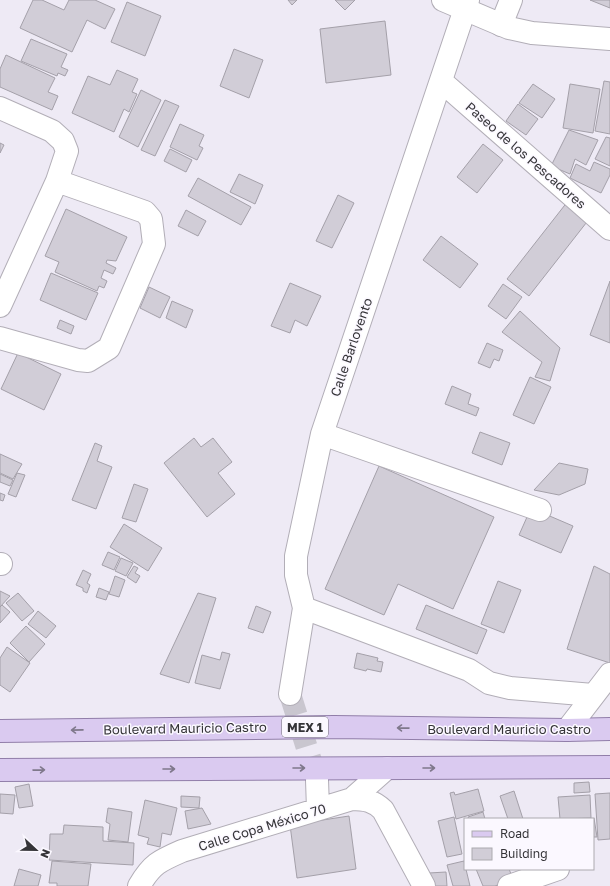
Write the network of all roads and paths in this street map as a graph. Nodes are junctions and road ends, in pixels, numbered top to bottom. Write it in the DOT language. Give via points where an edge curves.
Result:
graph roads {
  1 [pos="443,0"];
  2 [pos="511,0"];
  3 [pos="466,4"];
  4 [pos="501,25"];
  5 [pos="610,39"];
  6 [pos="441,81"];
  7 [pos="0,108"];
  8 [pos="57,181"];
  9 [pos="610,229"];
  10 [pos="0,306"];
  11 [pos="0,338"];
  12 [pos="322,434"];
  13 [pos="540,510"];
  14 [pos="304,608"];
  15 [pos="610,674"];
  16 [pos="290,694"];
  17 [pos="594,695"];
  18 [pos="610,729"];
  19 [pos="567,730"];
  20 [pos="0,731"];
  21 [pos="610,767"];
  22 [pos="387,768"];
  23 [pos="0,770"];
  24 [pos="316,780"];
  25 [pos="352,798"];
  26 [pos="318,809"];
  27 [pos="555,870"];
  28 [pos="139,886"];
  29 [pos="424,886"];
  30 [pos="509,886"];
  1 -- 3 [label="street"];
  2 -- 4 [label="street"];
  3 -- 4 [label="street"];
  3 -- 6 [label="street, Calle Barlovento"];
  4 -- 5 [label="street" via="532,33"];
  6 -- 9 [label="street, Paseo de los Pescadores"];
  6 -- 12 [label="street, Calle Barlovento"];
  7 -- 8 [label="street" via="52,131 63,141 67,151"];
  8 -- 10 [label="street"];
  8 -- 11 [label="street" via="145,212 151,219 154,244 109,348 88,361"];
  12 -- 13 [label="street"];
  12 -- 14 [label="street, Calle Barlovento" via="296,556 296,575"];
  14 -- 16 [label="street, Calle Barlovento"];
  14 -- 17 [label="street" via="469,670 489,683 510,688"];
  15 -- 17 [label="street"];
  17 -- 19 [label="street"];
  18 -- 19 [label="main road, Boulevard Mauricio Castro / MEX 1"];
  19 -- 20 [label="main road, Boulevard Mauricio Castro / MEX 1, one-way" via="334,727"];
  22 -- 21 [label="main road, one-way"];
  23 -- 22 [label="main road, one-way"];
  22 -- 25 [label="street, Calle Copa México 70"];
  24 -- 26 [label="street"];
  25 -- 26 [label="street, Calle Copa México 70"];
  25 -- 29 [label="street" via="377,804 383,810"];
  26 -- 28 [label="street, Calle Copa México 70" via="182,851 162,860 147,872"];
  27 -- 30 [label="street"];
}
